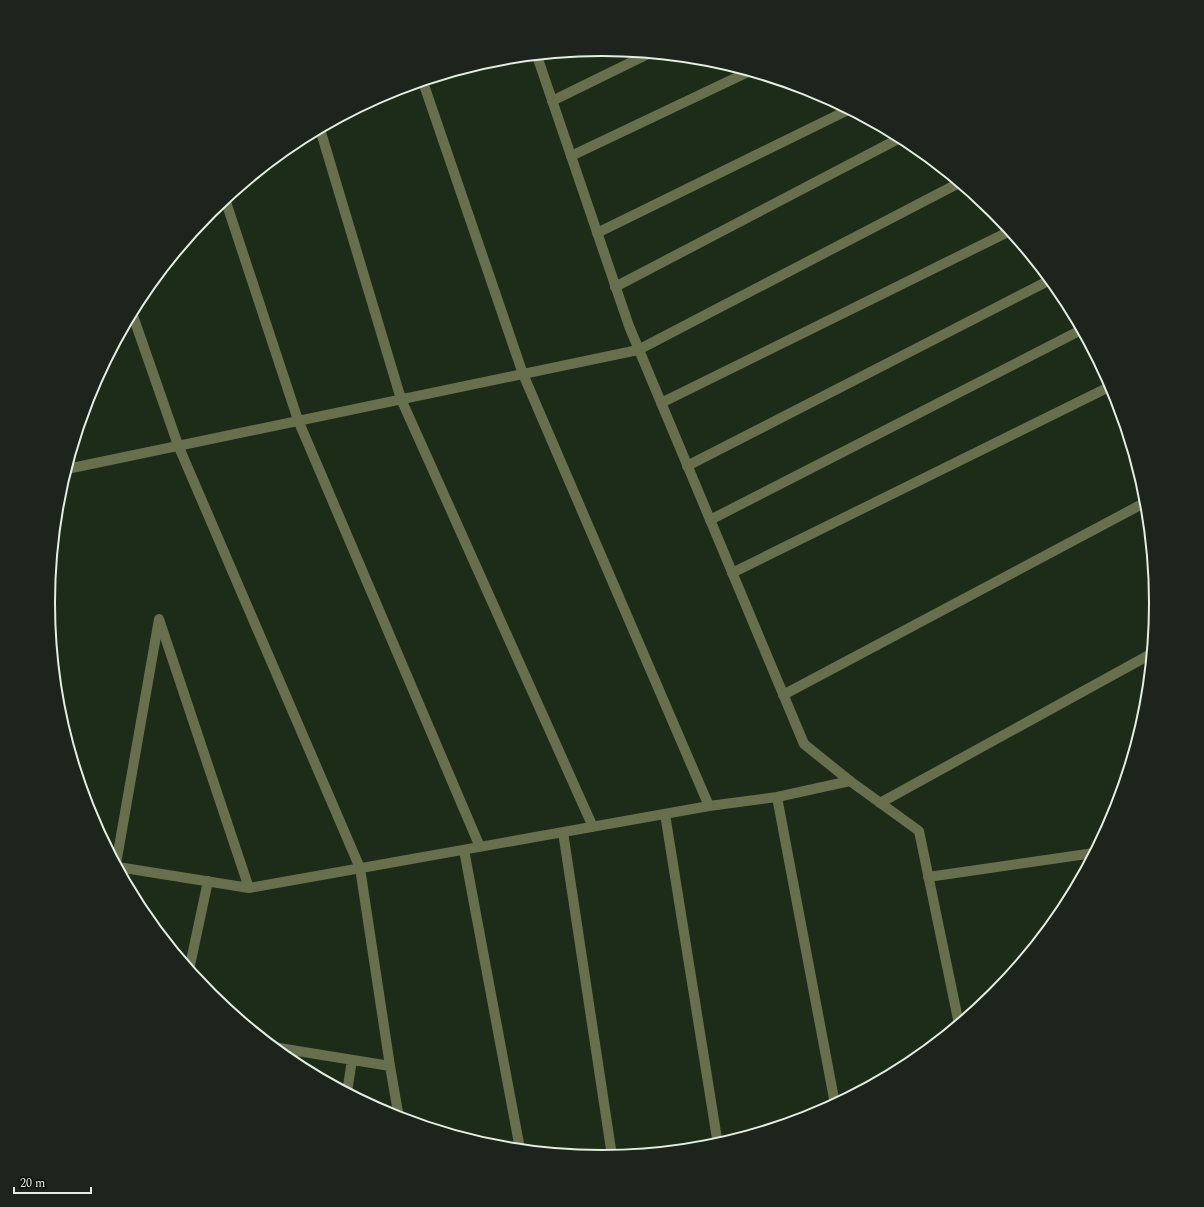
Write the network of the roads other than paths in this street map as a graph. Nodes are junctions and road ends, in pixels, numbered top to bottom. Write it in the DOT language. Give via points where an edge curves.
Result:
graph roads {
  1 [pos="640,58"];
  2 [pos="538,60"];
  3 [pos="742,75"];
  4 [pos="425,87"];
  5 [pos="552,101"];
  6 [pos="843,112"];
  7 [pos="322,135"];
  8 [pos="894,141"];
  9 [pos="571,156"];
  10 [pos="955,185"];
  11 [pos="227,205"];
  12 [pos="597,233"];
  13 [pos="1005,234"];
  14 [pos="1045,283"];
  15 [pos="615,287"];
  16 [pos="134,320"];
  17 [pos="1077,332"];
  18 [pos="638,350"];
  19 [pos="523,374"];
  20 [pos="1105,389"];
  21 [pos="401,399"];
  22 [pos="661,403"];
  23 [pos="298,420"];
  24 [pos="178,445"];
  25 [pos="687,466"];
  26 [pos="73,468"];
  27 [pos="1139,505"];
  28 [pos="710,520"];
  29 [pos="732,573"];
  30 [pos="1146,657"];
  31 [pos="783,695"];
  32 [pos="850,781"];
  33 [pos="777,797"];
  34 [pos="880,803"];
  35 [pos="709,806"];
  36 [pos="665,814"];
  37 [pos="593,827"];
  38 [pos="563,832"];
  39 [pos="480,847"];
  40 [pos="464,850"];
  41 [pos="1088,854"];
  42 [pos="118,859"];
  43 [pos="123,867"];
  44 [pos="360,868"];
  45 [pos="928,877"];
  46 [pos="208,881"];
  47 [pos="249,888"];
  48 [pos="190,963"];
  49 [pos="958,1019"];
  50 [pos="287,1050"];
  51 [pos="352,1060"];
  52 [pos="390,1066"];
  53 [pos="348,1087"];
  54 [pos="835,1098"];
  55 [pos="398,1111"];
  56 [pos="717,1138"];
  57 [pos="519,1144"];
  58 [pos="611,1150"];
  1 -- 5 [label="street"];
  2 -- 5 [label="street"];
  3 -- 9 [label="street"];
  4 -- 19 [label="street"];
  5 -- 9 [label="street"];
  6 -- 12 [label="street"];
  7 -- 21 [label="street"];
  8 -- 15 [label="street"];
  9 -- 12 [label="street"];
  10 -- 18 [label="street"];
  11 -- 23 [label="street"];
  12 -- 15 [label="street"];
  13 -- 22 [label="street"];
  14 -- 25 [label="street"];
  15 -- 18 [label="street"];
  16 -- 24 [label="street"];
  17 -- 28 [label="street"];
  18 -- 19 [label="street"];
  18 -- 22 [label="street"];
  19 -- 21 [label="street"];
  19 -- 35 [label="street"];
  20 -- 29 [label="street"];
  21 -- 23 [label="street"];
  21 -- 37 [label="street"];
  22 -- 25 [label="street"];
  23 -- 24 [label="street"];
  23 -- 39 [label="street"];
  24 -- 26 [label="street"];
  24 -- 44 [label="street"];
  25 -- 28 [label="street"];
  27 -- 31 [label="street"];
  28 -- 29 [label="street"];
  29 -- 31 [label="street"];
  30 -- 34 [label="street"];
  31 -- 32 [label="street" via="804,744"];
  32 -- 33 [label="street"];
  32 -- 34 [label="street"];
  33 -- 35 [label="street"];
  33 -- 54 [label="street"];
  34 -- 45 [label="street" via="919,831"];
  35 -- 36 [label="street"];
  36 -- 37 [label="street"];
  36 -- 56 [label="street"];
  37 -- 38 [label="street"];
  38 -- 39 [label="street"];
  38 -- 58 [label="street"];
  39 -- 40 [label="street"];
  40 -- 44 [label="street"];
  40 -- 57 [label="street"];
  41 -- 45 [label="street"];
  42 -- 47 [label="street" via="159,619"];
  43 -- 46 [label="street"];
  44 -- 47 [label="street"];
  44 -- 52 [label="street"];
  45 -- 49 [label="street"];
  46 -- 47 [label="street"];
  46 -- 48 [label="street"];
  50 -- 51 [label="street"];
  51 -- 52 [label="street"];
  51 -- 53 [label="street"];
  52 -- 55 [label="street"];
}
